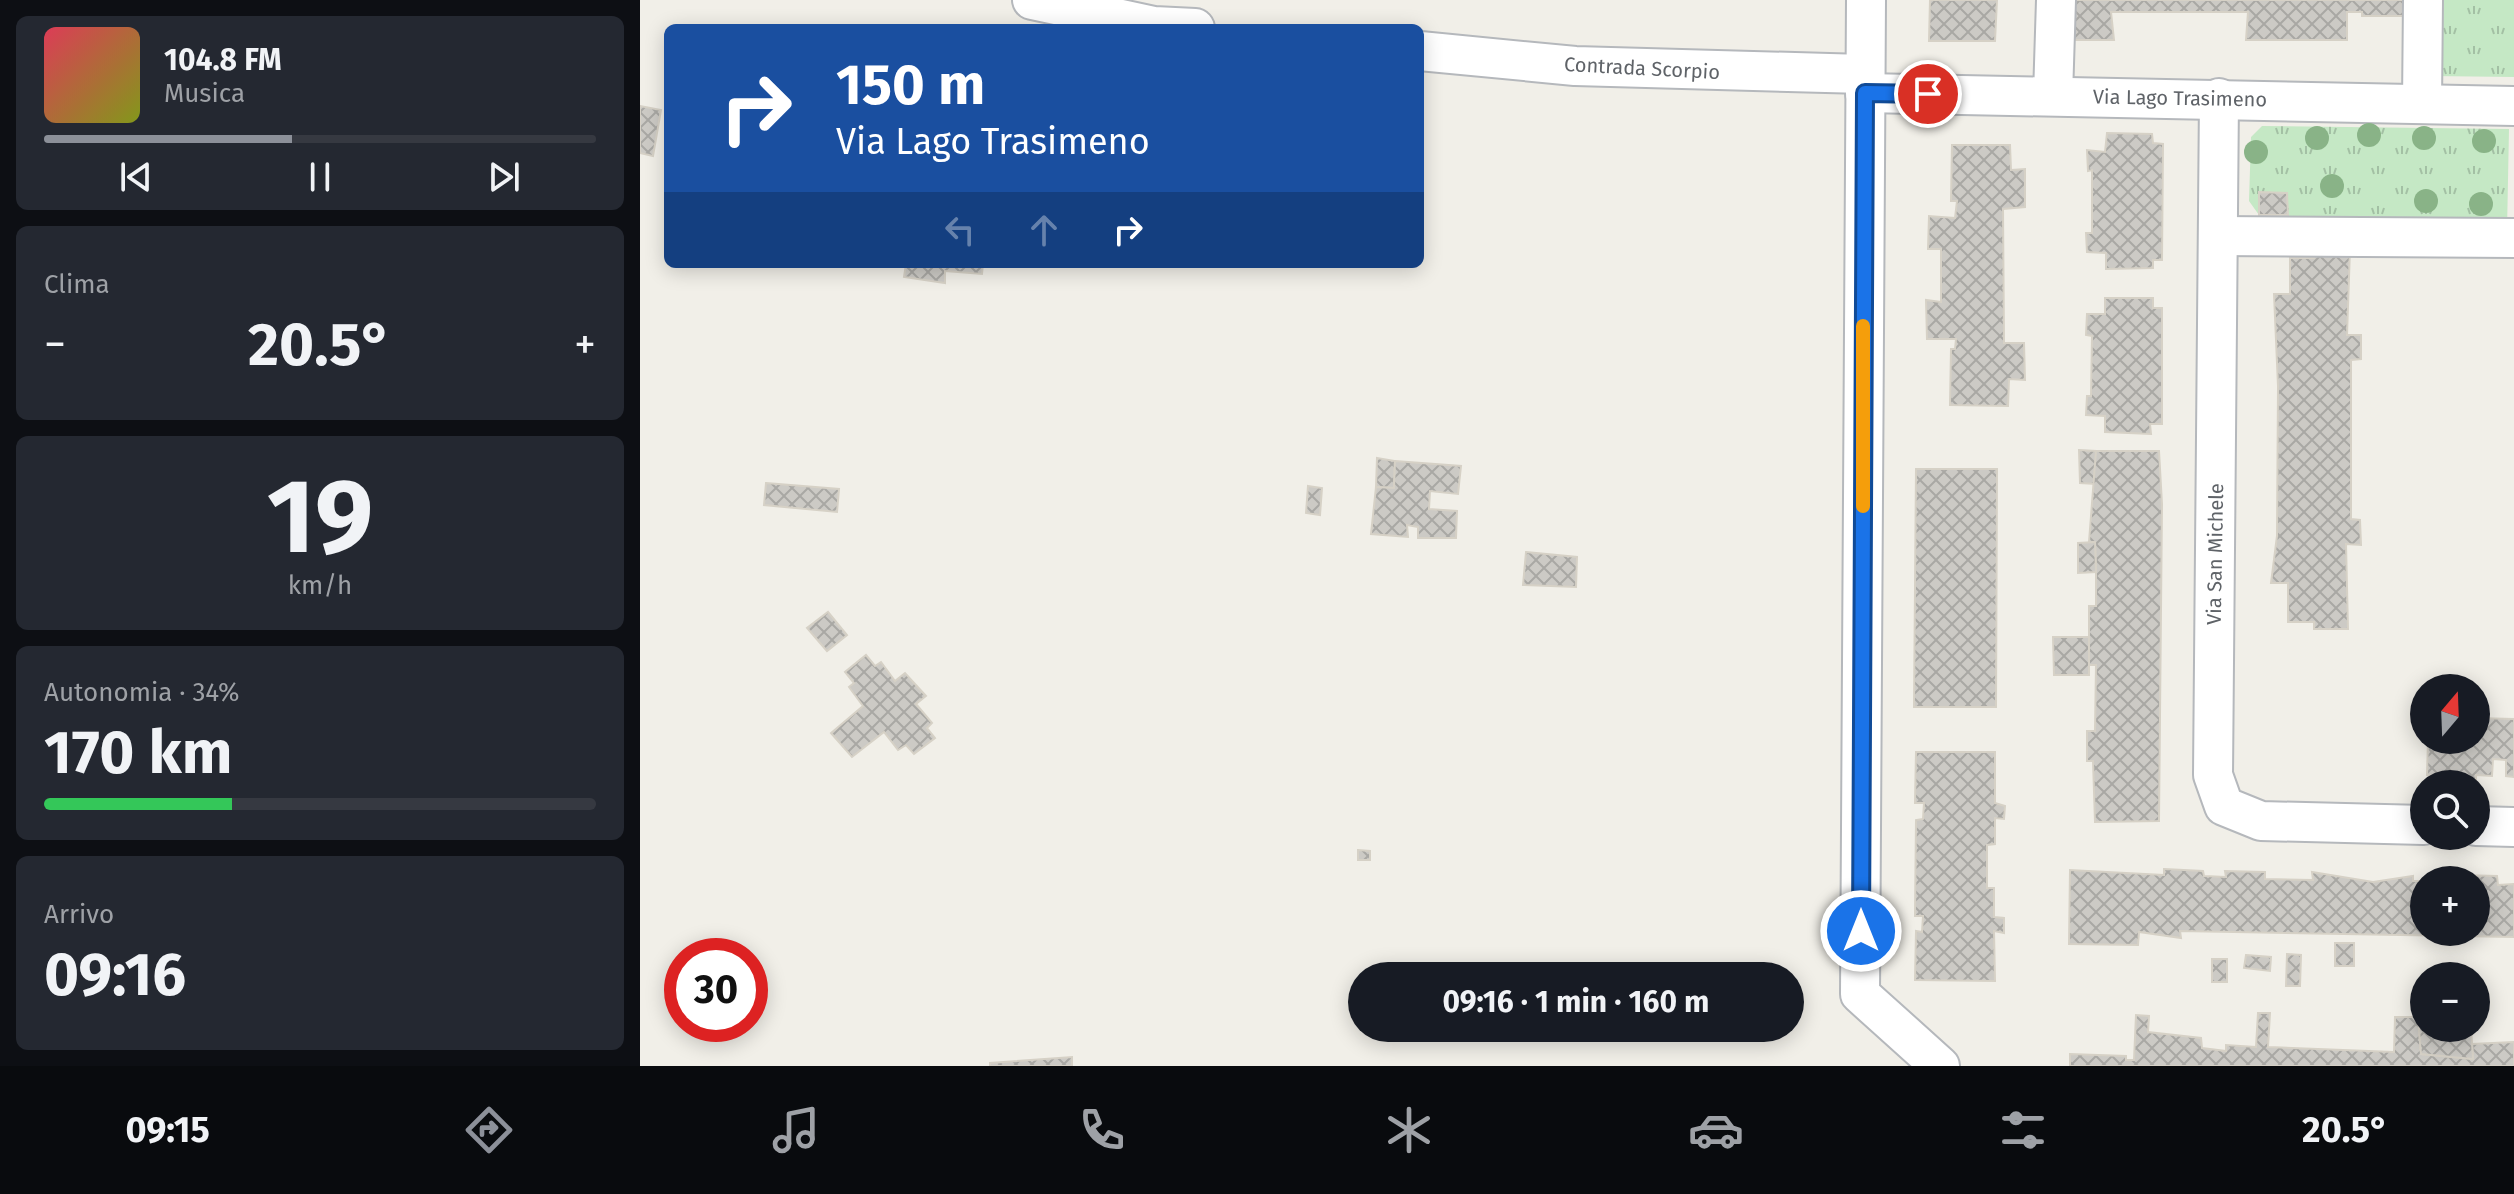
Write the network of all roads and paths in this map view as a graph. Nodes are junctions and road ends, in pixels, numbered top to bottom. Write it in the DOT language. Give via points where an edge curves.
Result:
graph roads {
  1 [pos="1032,0"];
  2 [pos="1866,0"];
  3 [pos="2056,0"];
  4 [pos="2423,0"];
  5 [pos="1145,24"];
  6 [pos="1424,51"];
  7 [pos="1864,84"];
  8 [pos="2053,96"];
  9 [pos="2219,98"];
  10 [pos="2422,103"];
  11 [pos="2508,103"];
  12 [pos="2218,236"];
  13 [pos="2514,238"];
  14 [pos="2410,825"];
  15 [pos="2490,826"];
  16 [pos="2514,827"];
  17 [pos="1940,1066"];
  1 -- 5 [label="street"];
  2 -- 7 [label="street"];
  3 -- 8 [label="street"];
  4 -- 10 [label="street"];
  6 -- 7 [label="street, Contrada Scorpio"];
  7 -- 8 [label="street, Via Lago Trasimeno"];
  7 -- 17 [label="street" via="1860,994"];
  8 -- 9 [label="street, Via Lago Trasimeno"];
  9 -- 10 [label="street, Via Lago Trasimeno"];
  9 -- 12 [label="street, Via San Michele"];
  10 -- 11 [label="street, Via Lago Trasimeno"];
  12 -- 13 [label="street"];
  12 -- 14 [label="street, Via San Michele" via="2213,775 2224,806 2261,821"];
  15 -- 16 [label="street"];
}
